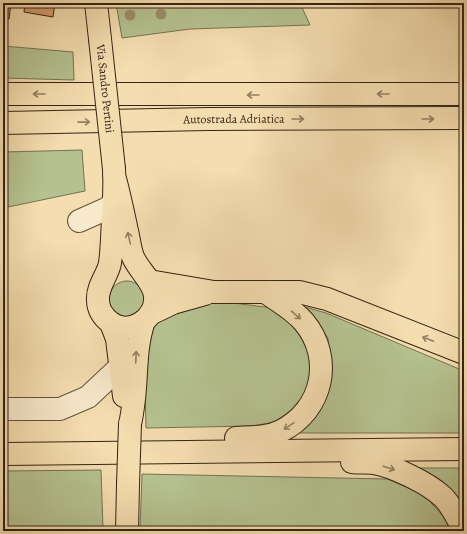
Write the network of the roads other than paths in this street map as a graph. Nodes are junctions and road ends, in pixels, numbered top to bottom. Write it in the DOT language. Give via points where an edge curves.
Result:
graph roads {
  1 [pos="96,3"];
  2 [pos="3,94"];
  3 [pos="464,94"];
  4 [pos="464,118"];
  5 [pos="3,123"];
  6 [pos="52,123"];
  7 [pos="3,130"];
  8 [pos="114,172"];
  9 [pos="114,203"];
  10 [pos="112,240"];
  11 [pos="146,278"];
  12 [pos="103,282"];
  13 [pos="214,292"];
  14 [pos="265,292"];
  15 [pos="147,318"];
  16 [pos="111,323"];
  17 [pos="464,353"];
  18 [pos="120,367"];
  19 [pos="88,397"];
  20 [pos="125,401"];
  21 [pos="3,409"];
  22 [pos="130,424"];
  23 [pos="464,449"];
  24 [pos="254,451"];
  25 [pos="185,452"];
  26 [pos="3,454"];
  27 [pos="127,531"];
  28 [pos="464,531"];
  1 -- 8 [label="main road, Via Sandro Pertini, bridge"];
  3 -- 2 [label="main road, Autostrada Adriatica, one-way"];
  6 -- 4 [label="main road, Autostrada Adriatica, one-way" via="215,119"];
  5 -- 6 [label="main road, Autostrada Adriatica"];
  6 -- 7 [label="lane"];
  8 -- 9 [label="main road, Via Sandro Pertini"];
  11 -- 8 [label="main road, Via Sandro Pertini, one-way" via="133,257"];
  9 -- 10 [label="main road, Via Sandro Pertini"];
  9 -- 10 [label="lane" via="79,221 105,232"];
  10 -- 12 [label="main road, Via Sandro Pertini" via="110,264"];
  11 -- 12 [label="main road" via="134,270 121,270"];
  11 -- 13 [label="main road"];
  11 -- 15 [label="main road, Via Sandro Pertini" via="154,289 155,297 154,306"];
  12 -- 16 [label="main road, Via Sandro Pertini" via="99,290 99,308"];
  13 -- 14 [label="main road"];
  13 -- 15 [label="main road" via="173,303"];
  17 -- 14 [label="main road, one-way" via="327,300 299,292"];
  14 -- 25 [label="main road, one-way" via="295,313 312,334 322,374 318,389 307,410 295,422 280,431 262,437 206,440"];
  15 -- 16 [label="main road" via="127,327"];
  22 -- 15 [label="main road, Via Sandro Pertini, one-way" via="140,333"];
  16 -- 18 [label="main road, Via Sandro Pertini" via="117,339"];
  18 -- 19 [label="lane"];
  18 -- 20 [label="main road, Via Sandro Pertini"];
  19 -- 20 [label="lane" via="111,396"];
  19 -- 21 [label="lane" via="60,409"];
  20 -- 22 [label="main road, Via Sandro Pertini"];
  22 -- 27 [label="main road, Via Sandro Pertini, bridge"];
  23 -- 24 [label="main road"];
  24 -- 25 [label="main road"];
  24 -- 28 [label="main road, one-way" via="289,461 375,463 399,471 425,484 443,497"];
  25 -- 26 [label="main road"];
}
